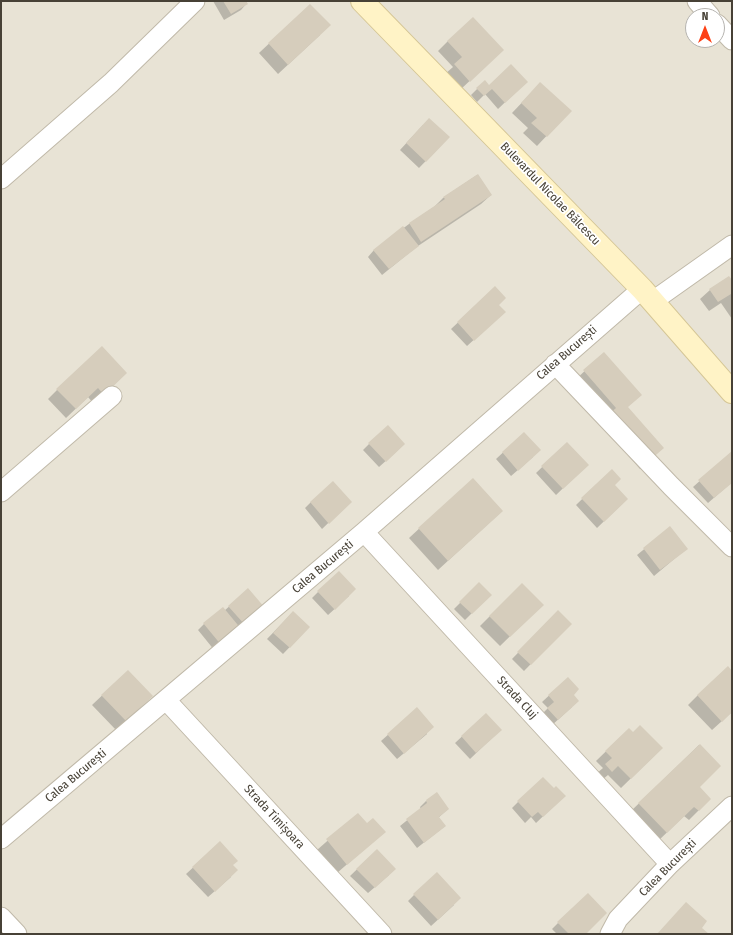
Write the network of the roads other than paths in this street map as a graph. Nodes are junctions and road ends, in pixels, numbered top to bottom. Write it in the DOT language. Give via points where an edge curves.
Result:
graph roads {
  1 [pos="195,1"];
  2 [pos="362,1"];
  3 [pos="725,33"];
  4 [pos="732,40"];
  5 [pos="1,178"];
  6 [pos="732,244"];
  7 [pos="647,295"];
  8 [pos="555,364"];
  9 [pos="732,392"];
  10 [pos="112,396"];
  11 [pos="1,492"];
  12 [pos="364,532"];
  13 [pos="732,547"];
  14 [pos="166,700"];
  15 [pos="732,806"];
  16 [pos="1,839"];
  17 [pos="670,864"];
  18 [pos="1,917"];
  19 [pos="17,934"];
  20 [pos="382,934"];
  21 [pos="610,934"];
  1 -- 5 [label="street" via="110,83"];
  2 -- 7 [label="main road, Bulevardul Nicolae Bălcescu"];
  3 -- 4 [label="street"];
  6 -- 7 [label="street, Calea București"];
  7 -- 8 [label="street, Calea București"];
  7 -- 9 [label="main road, Bulevardul Nicolae Bălcescu"];
  8 -- 12 [label="street, Calea București"];
  8 -- 13 [label="street"];
  10 -- 11 [label="street"];
  12 -- 14 [label="street, Calea București"];
  12 -- 17 [label="street, Strada Cluj"];
  14 -- 16 [label="street, Calea București"];
  14 -- 20 [label="street, Strada Timișoara"];
  15 -- 17 [label="street, Calea București"];
  17 -- 21 [label="street, Calea București" via="618,919"];
  18 -- 19 [label="street"];
}
